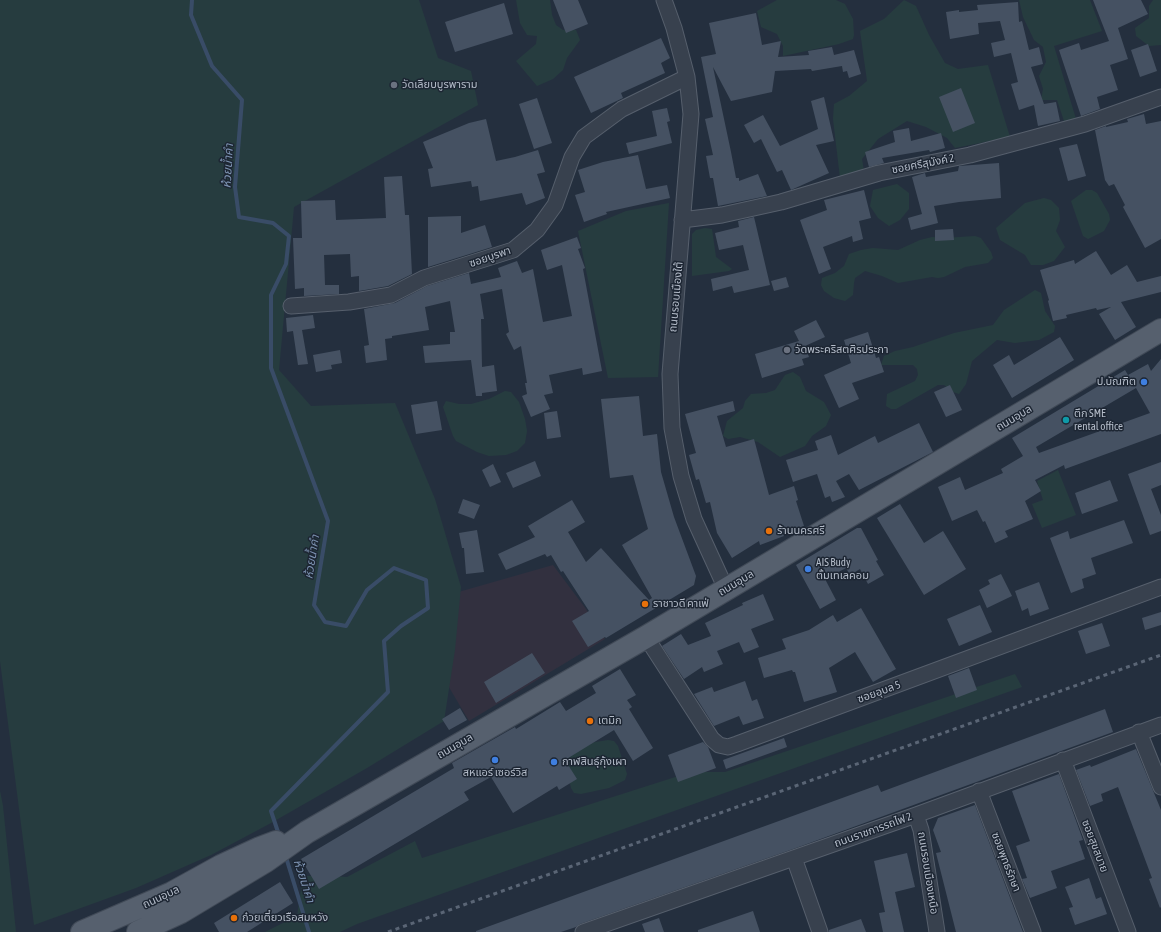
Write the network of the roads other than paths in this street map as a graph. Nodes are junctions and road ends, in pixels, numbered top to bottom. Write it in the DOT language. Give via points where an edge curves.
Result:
graph roads {
  1 [pos="666,1"];
  2 [pos="687,77"];
  3 [pos="1161,97"];
  4 [pos="682,220"];
  5 [pos="292,306"];
  6 [pos="1161,330"];
  7 [pos="1161,586"];
  8 [pos="726,589"];
  9 [pos="646,637"];
  10 [pos="1161,724"];
  11 [pos="1139,732"];
  12 [pos="1063,760"];
  13 [pos="1161,787"];
  14 [pos="979,791"];
  15 [pos="916,815"];
  16 [pos="263,854"];
  17 [pos="794,858"];
  18 [pos="82,932"];
  19 [pos="138,932"];
  20 [pos="583,932"];
  21 [pos="820,932"];
  22 [pos="937,932"];
  23 [pos="1033,932"];
  24 [pos="1128,932"];
  1 -- 2 [label="street, ถนนรอบเมืองใต้"];
  2 -- 4 [label="street, ถนนรอบเมืองใต้" via="691,114"];
  2 -- 5 [label="street, ซอยบูรพา" via="622,110 584,137 572,157 555,205 537,230 514,250 424,278 391,295 349,302"];
  3 -- 4 [label="street, ซอยศรีสุมังค์ 2" via="1085,124 970,155 879,173 774,204"];
  4 -- 8 [label="street, ถนนรอบเมืองใต้" via="670,374 672,428 681,476 694,519"];
  6 -- 8 [label="main road, ถนนอุบล"];
  7 -- 9 [label="street, ซอยอุบล 5" via="728,747 719,745 712,739"];
  8 -- 9 [label="main road, ถนนอุบล"];
  9 -- 16 [label="main road, ถนนอุบล" via="307,832"];
  10 -- 11 [label="street, ถนนราชการรถไฟ 2"];
  11 -- 12 [label="street, ถนนราชการรถไฟ 2"];
  11 -- 13 [label="street"];
  12 -- 14 [label="street, ถนนราชการรถไฟ 2"];
  12 -- 24 [label="street, ซอยสุขสบาย"];
  14 -- 15 [label="street, ถนนราชการรถไฟ 2"];
  14 -- 23 [label="street, ซอยพุทธรักษา"];
  15 -- 17 [label="street, ถนนราชการรถไฟ 2"];
  15 -- 22 [label="street, ถนนรอบเมืองเหนือ" via="921,830"];
  16 -- 18 [label="main road, ถนนอุบล"];
  16 -- 19 [label="main road, ถนนอุบล" via="181,912"];
  17 -- 20 [label="street, ถนนราชการรถไฟ 2"];
  17 -- 21 [label="street"];
}
